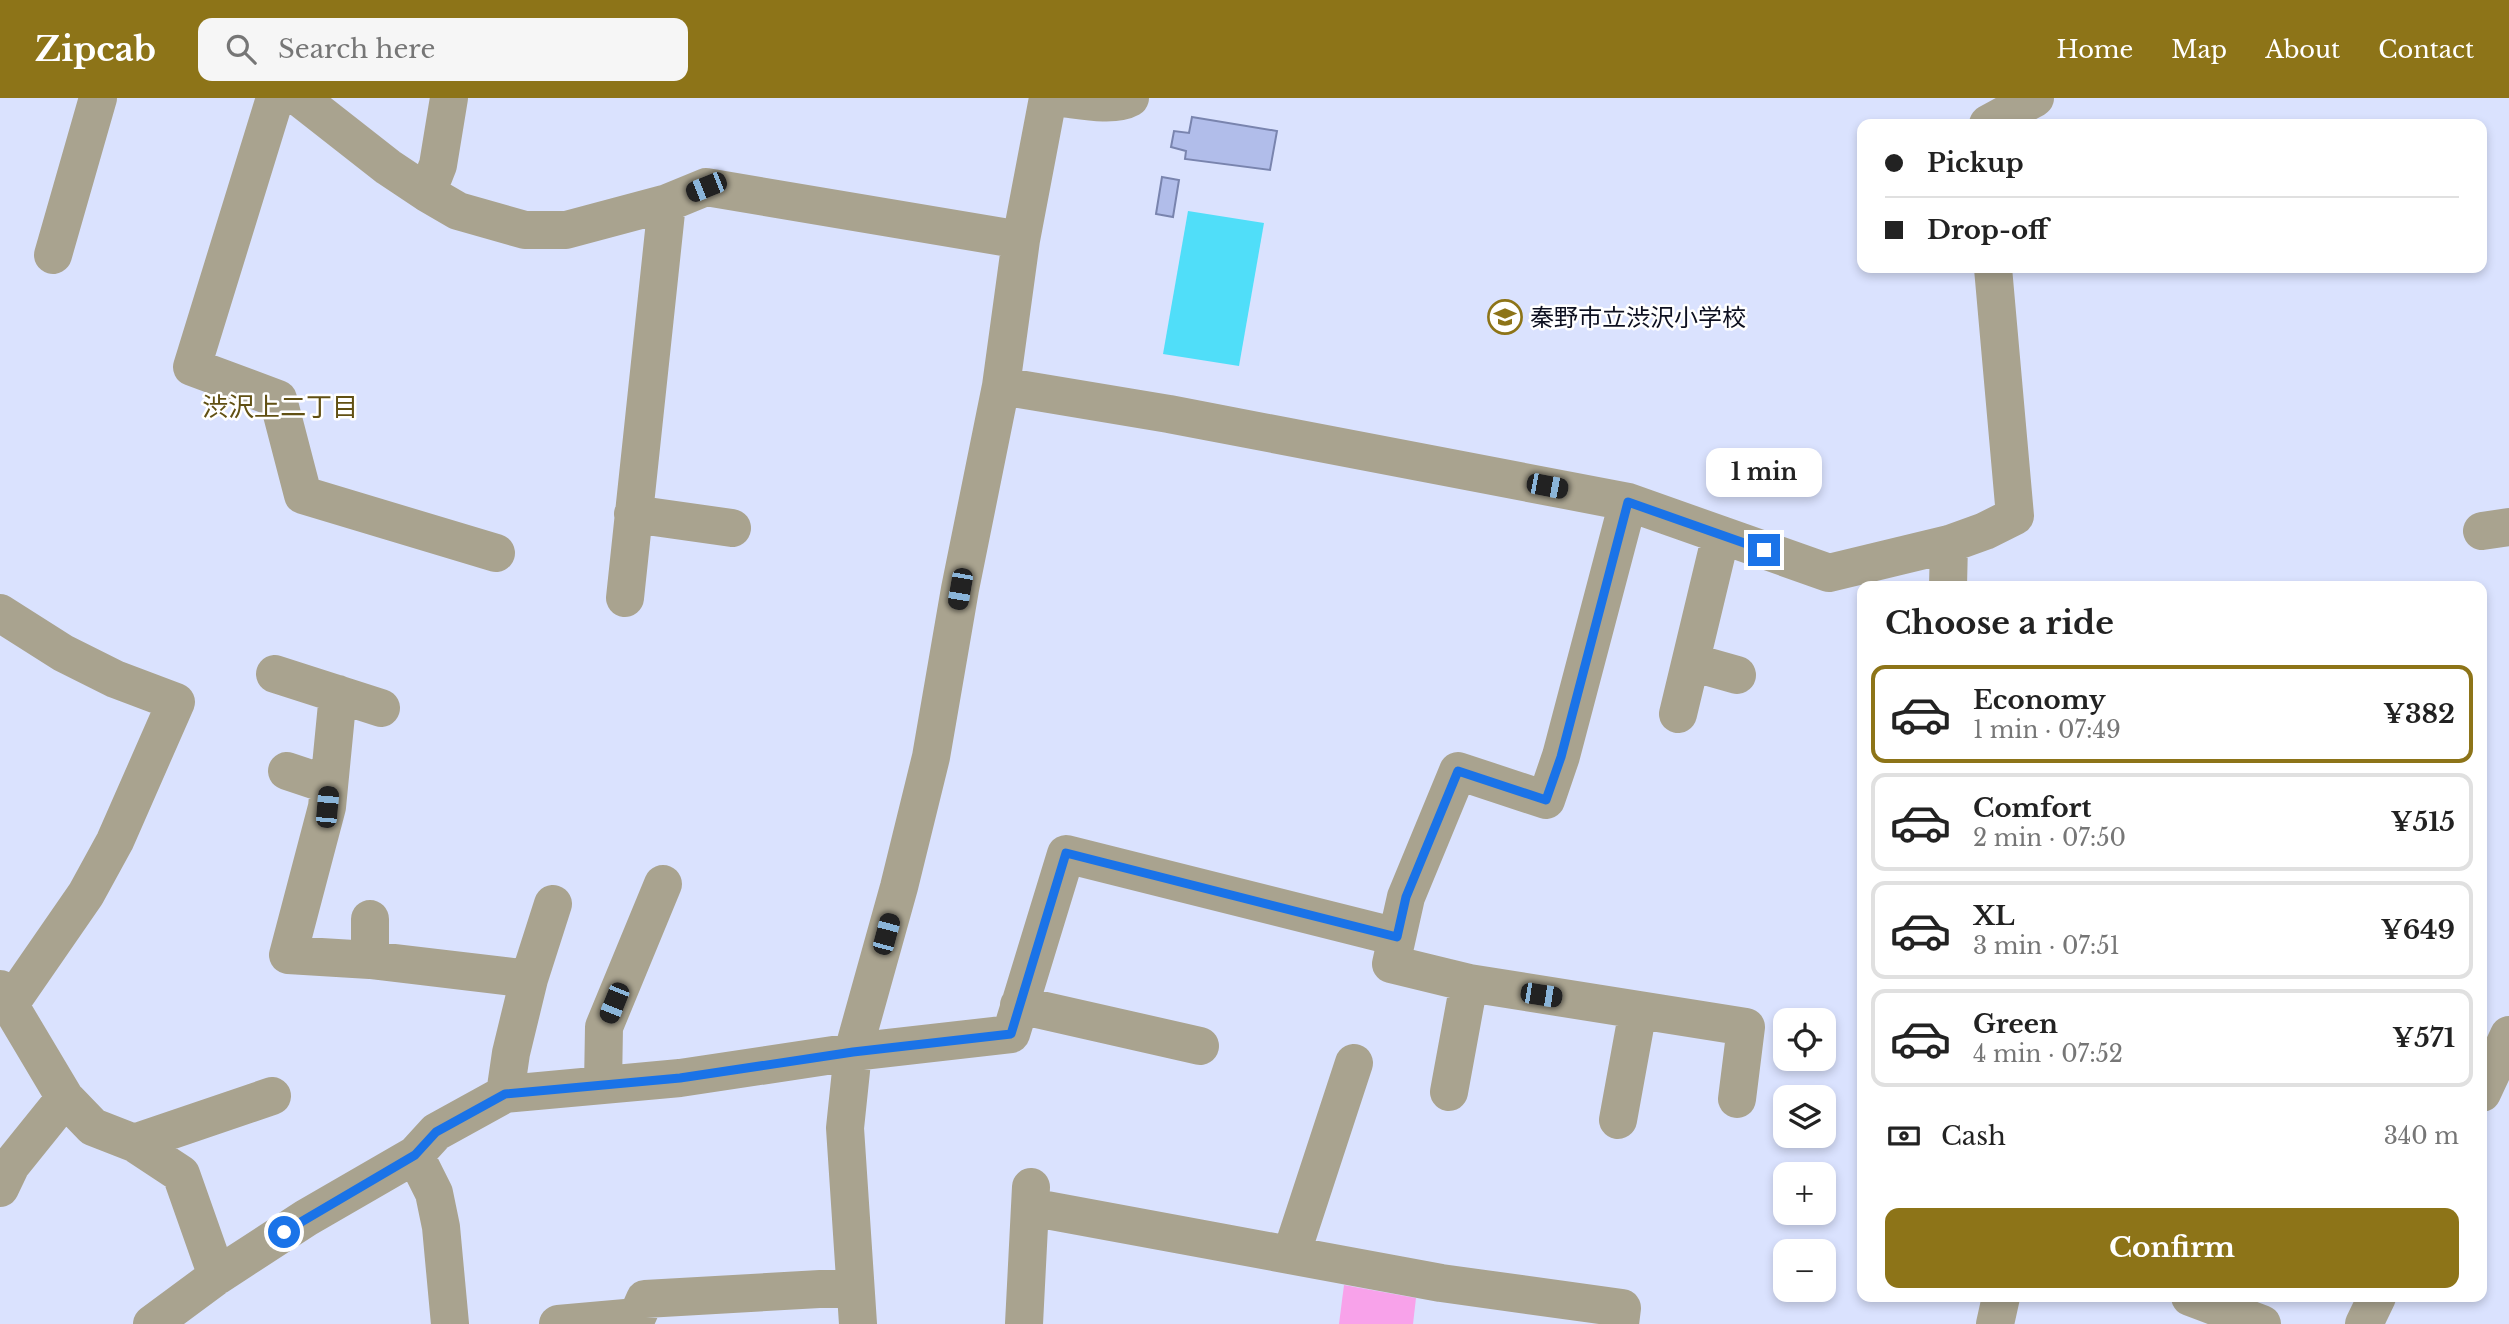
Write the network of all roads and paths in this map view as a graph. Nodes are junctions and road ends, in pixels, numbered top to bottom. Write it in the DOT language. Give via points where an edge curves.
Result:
graph roads {
  1 [pos="98,98"];
  2 [pos="275,98"];
  3 [pos="300,98"];
  4 [pos="449,98"];
  5 [pos="1048,98"];
  6 [pos="1062,98"];
  7 [pos="1130,98"];
  8 [pos="2035,98"];
  9 [pos="1998,119"];
  10 [pos="427,193"];
  11 [pos="667,202"];
  12 [pos="1021,240"];
  13 [pos="53,255"];
  14 [pos="1993,273"];
  15 [pos="1001,386"];
  16 [pos="1628,502"];
  17 [pos="633,514"];
  18 [pos="732,528"];
  19 [pos="1721,535"];
  20 [pos="1949,544"];
  21 [pos="496,553"];
  22 [pos="1948,581"];
  23 [pos="625,598"];
  24 [pos="0,612"];
  25 [pos="1691,662"];
  26 [pos="275,674"];
  27 [pos="1737,675"];
  28 [pos="338,694"];
  29 [pos="381,708"];
  30 [pos="1678,714"];
  31 [pos="287,771"];
  32 [pos="329,785"];
  33 [pos="663,884"];
  34 [pos="553,905"];
  35 [pos="370,919"];
  36 [pos="1397,937"];
  37 [pos="370,960"];
  38 [pos="529,979"];
  39 [pos="1469,983"];
  40 [pos="5,996"];
  41 [pos="1019,1005"];
  42 [pos="1638,1010"];
  43 [pos="1200,1046"];
  44 [pos="853,1052"];
  45 [pos="1354,1063"];
  46 [pos="603,1085"];
  47 [pos="1449,1091"];
  48 [pos="505,1094"];
  49 [pos="272,1097"];
  50 [pos="65,1098"];
  51 [pos="1737,1099"];
  52 [pos="1618,1120"];
  53 [pos="134,1143"];
  54 [pos="415,1155"];
  55 [pos="0,1188"];
  56 [pos="1291,1255"];
  57 [pos="216,1276"];
  58 [pos="855,1286"];
  59 [pos="2000,1302"];
  60 [pos="2203,1302"];
  61 [pos="2375,1302"];
  62 [pos="152,1324"];
  63 [pos="450,1324"];
  64 [pos="558,1324"];
  65 [pos="858,1324"];
  66 [pos="1024,1324"];
  67 [pos="1620,1324"];
  68 [pos="1994,1324"];
  69 [pos="2262,1324"];
  70 [pos="2364,1324"];
  1 -- 13 [label="street"];
  2 -- 21 [label="street" via="191,368 278,399 303,495"];
  3 -- 10 [label="street"];
  4 -- 10 [label="street" via="438,165"];
  5 -- 12 [label="street"];
  6 -- 7 [label="street" via="1096,102"];
  8 -- 9 [label="street"];
  10 -- 11 [label="street" via="458,211 525,230 566,230"];
  11 -- 12 [label="street" via="706,187"];
  11 -- 17 [label="street" via="633,372"];
  12 -- 15 [label="street"];
  14 -- 20 [label="street" via="2015,516"];
  15 -- 16 [label="street"];
  15 -- 44 [label="street" via="931,757"];
  16 -- 19 [label="street"];
  16 -- 36 [label="street" via="1546,800 1458,771 1406,897"];
  17 -- 18 [label="street"];
  17 -- 23 [label="street"];
  19 -- 20 [label="street" via="1829,573"];
  19 -- 25 [label="street"];
  20 -- 22 [label="street"];
  24 -- 40 [label="street" via="63,653 176,702 115,841 86,894"];
  25 -- 27 [label="street"];
  25 -- 30 [label="street"];
  26 -- 28 [label="street"];
  28 -- 29 [label="street"];
  28 -- 32 [label="street"];
  31 -- 32 [label="street"];
  32 -- 37 [label="street" via="325,817 288,955"];
  33 -- 46 [label="street" via="604,1027"];
  34 -- 38 [label="street"];
  35 -- 37 [label="street"];
  36 -- 39 [label="street" via="1391,964"];
  36 -- 41 [label="street" via="1066,853"];
  37 -- 38 [label="street"];
  38 -- 48 [label="street"];
  39 -- 42 [label="street"];
  39 -- 47 [label="street"];
  40 -- 50 [label="street"];
  41 -- 43 [label="street"];
  41 -- 44 [label="street" via="1011,1034"];
  42 -- 51 [label="street" via="1746,1027"];
  42 -- 52 [label="street"];
  44 -- 46 [label="street"];
  44 -- 58 [label="street" via="845,1128"];
  45 -- 56 [label="street"];
  46 -- 48 [label="street"];
  48 -- 54 [label="street" via="436,1132"];
  49 -- 53 [label="street"];
  50 -- 53 [label="street" via="93,1127"];
  50 -- 55 [label="street" via="10,1165"];
  53 -- 57 [label="street" via="181,1174"];
  54 -- 57 [label="street"];
  54 -- 63 [label="street" via="434,1193"];
  56 -- 66 [label="street" via="1030,1197"];
  56 -- 67 [label="street" via="1441,1283 1622,1308"];
  57 -- 62 [label="street"];
  58 -- 64 [label="street" via="645,1299 637,1317"];
  58 -- 65 [label="street"];
  59 -- 68 [label="street"];
  60 -- 69 [label="street"];
  61 -- 70 [label="street"];
}
